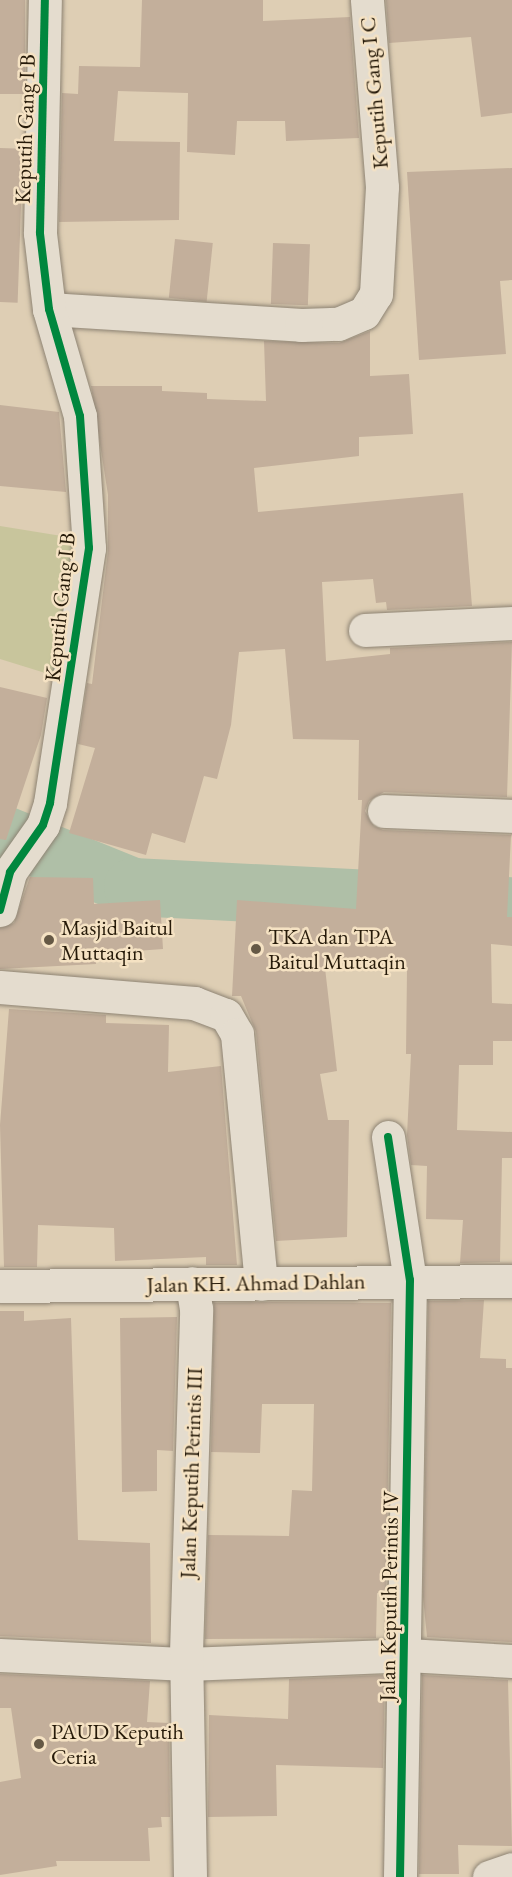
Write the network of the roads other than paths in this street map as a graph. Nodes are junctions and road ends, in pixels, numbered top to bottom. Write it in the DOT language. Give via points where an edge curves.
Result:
graph roads {
  1 [pos="45,0"];
  2 [pos="367,0"];
  3 [pos="49,309"];
  4 [pos="512,623"];
  5 [pos="365,630"];
  6 [pos="384,811"];
  7 [pos="512,816"];
  8 [pos="0,910"];
  9 [pos="0,987"];
  10 [pos="388,1137"];
  11 [pos="410,1280"];
  12 [pos="512,1281"];
  13 [pos="192,1283"];
  14 [pos="261,1284"];
  15 [pos="0,1286"];
  16 [pos="0,1654"];
  17 [pos="407,1655"];
  18 [pos="512,1661"];
  19 [pos="187,1664"];
  20 [pos="512,1869"];
  21 [pos="190,1877"];
  22 [pos="400,1877"];
  23 [pos="489,1877"];
  1 -- 3 [label="street, Keputih Gang I B" via="40,233"];
  2 -- 3 [label="street, Keputih Gang I C" via="382,187 376,294 364,313 350,320 301,325 202,322"];
  3 -- 8 [label="street, Keputih Gang I B" via="80,416 88,548 43,825 10,872"];
  4 -- 5 [label="street"];
  6 -- 7 [label="street"];
  9 -- 14 [label="street" via="194,1003 226,1015 237,1034"];
  10 -- 11 [label="street, Jalan Keputih Perintis IV"];
  11 -- 12 [label="street, Jalan KH. Ahmad Dahlan"];
  11 -- 14 [label="street, Jalan KH. Ahmad Dahlan"];
  11 -- 17 [label="street, Jalan Keputih Perintis IV"];
  13 -- 14 [label="street, Jalan KH. Ahmad Dahlan"];
  13 -- 15 [label="street, Jalan KH. Ahmad Dahlan"];
  13 -- 19 [label="street, Jalan Keputih Perintis III" via="196,1309"];
  16 -- 19 [label="street"];
  17 -- 18 [label="street"];
  17 -- 19 [label="street, Jalan Keputih Perintis IV"];
  17 -- 22 [label="street, Jalan Keputih Perintis IV"];
  19 -- 21 [label="street, Jalan Keputih Perintis III"];
  20 -- 23 [label="street"];
}
